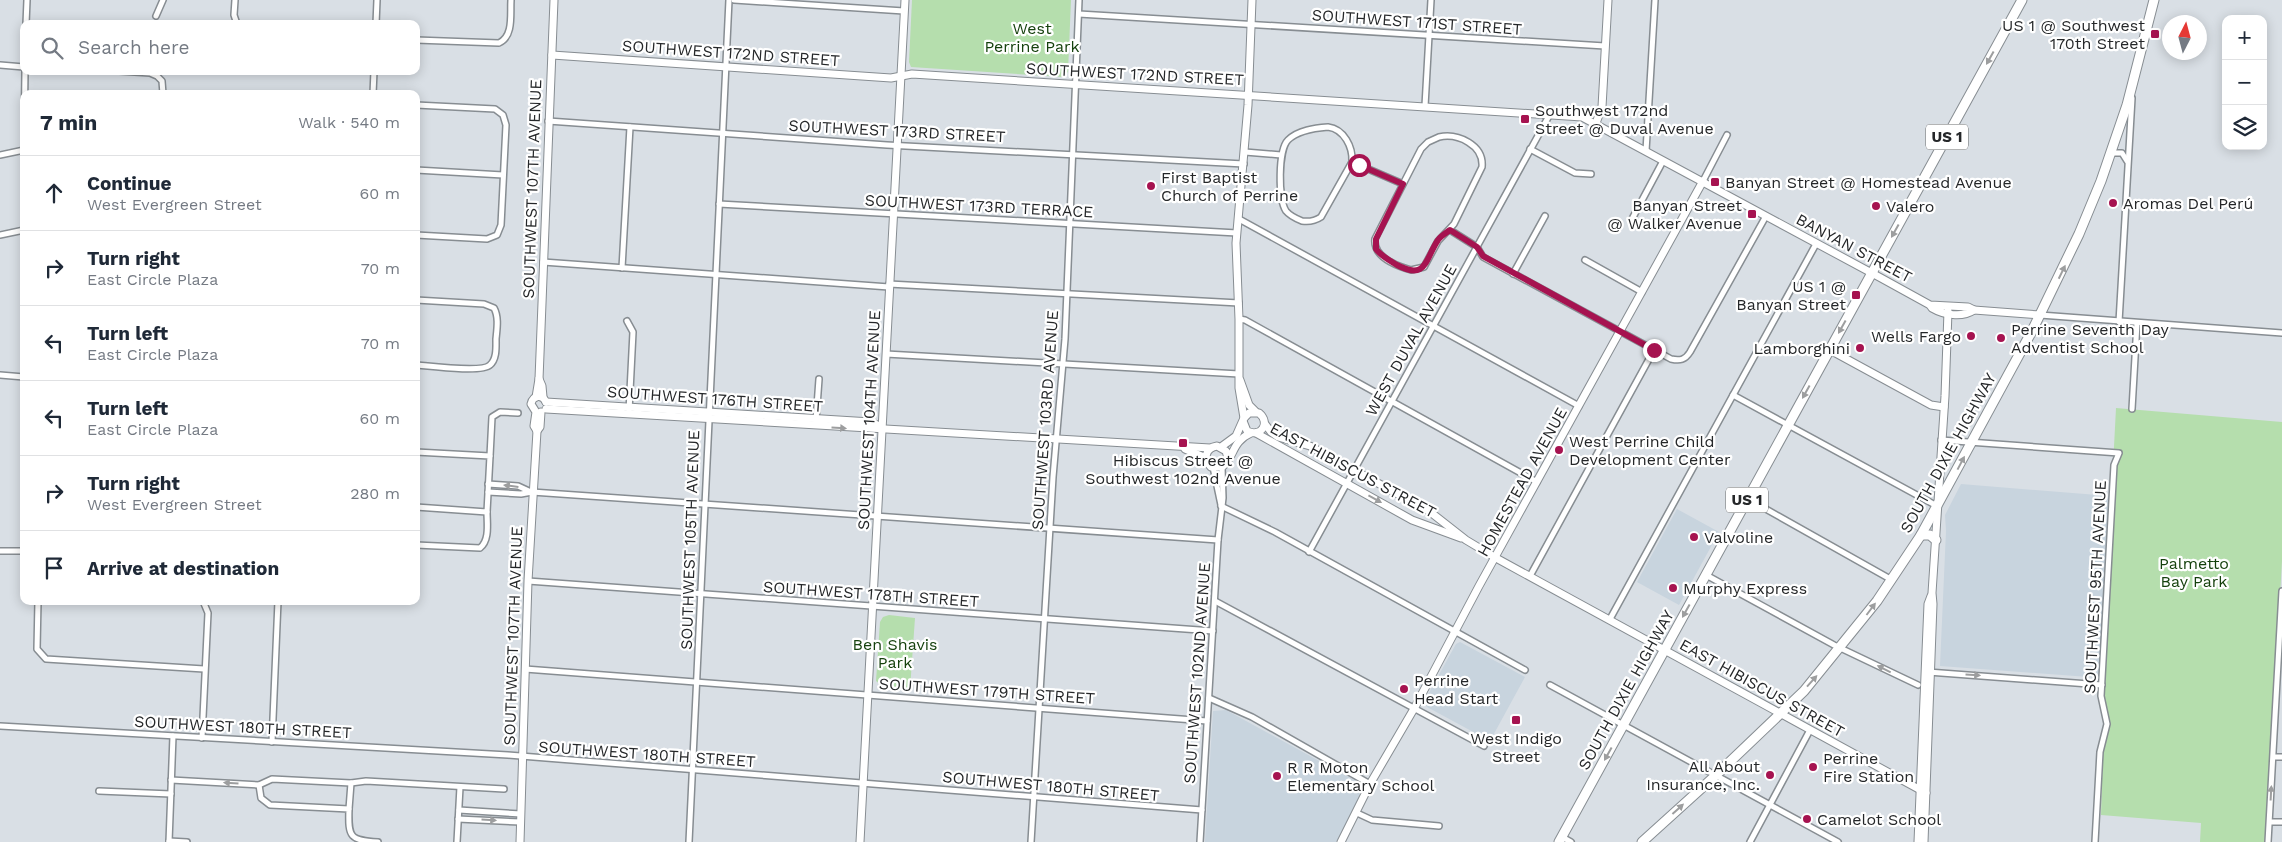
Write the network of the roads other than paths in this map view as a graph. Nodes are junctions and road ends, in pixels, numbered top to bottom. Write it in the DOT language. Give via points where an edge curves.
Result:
graph roads {
  1 [pos="27,0"];
  2 [pos="163,0"];
  3 [pos="235,0"];
  4 [pos="377,0"];
  5 [pos="511,0"];
  6 [pos="554,0"];
  7 [pos="729,0"];
  8 [pos="734,0"];
  9 [pos="905,0"];
  10 [pos="1079,0"];
  11 [pos="1252,0"];
  12 [pos="1430,0"];
  13 [pos="1608,0"];
  14 [pos="1654,0"];
  15 [pos="2022,0"];
  16 [pos="2154,0"];
  17 [pos="904,11"];
  18 [pos="1078,14"];
  19 [pos="156,16"];
  20 [pos="26,20"];
  21 [pos="236,20"];
  22 [pos="376,20"];
  23 [pos="1250,24"];
  24 [pos="1429,35"];
  25 [pos="420,40"];
  26 [pos="1604,46"];
  27 [pos="552,55"];
  28 [pos="0,65"];
  29 [pos="20,66"];
  30 [pos="726,67"];
  31 [pos="25,75"];
  32 [pos="155,75"];
  33 [pos="374,75"];
  34 [pos="901,76"];
  35 [pos="1075,84"];
  36 [pos="2132,84"];
  37 [pos="25,90"];
  38 [pos="163,90"];
  39 [pos="372,90"];
  40 [pos="1248,94"];
  41 [pos="420,105"];
  42 [pos="1425,106"];
  43 [pos="1550,114"];
  44 [pos="548,122"];
  45 [pos="1596,122"];
  46 [pos="630,127"];
  47 [pos="722,134"];
  48 [pos="1727,135"];
  49 [pos="897,145"];
  50 [pos="1530,149"];
  51 [pos="20,151"];
  52 [pos="1646,151"];
  53 [pos="1245,152"];
  54 [pos="2110,153"];
  55 [pos="1073,154"];
  56 [pos="1281,154"];
  57 [pos="0,155"];
  58 [pos="1663,161"];
  59 [pos="1352,162"];
  60 [pos="1244,164"];
  61 [pos="2128,166"];
  62 [pos="420,170"];
  63 [pos="1591,174"];
  64 [pos="503,175"];
  65 [pos="1703,181"];
  66 [pos="1403,184"];
  67 [pos="719,204"];
  68 [pos="893,214"];
  69 [pos="1545,216"];
  70 [pos="1766,216"];
  71 [pos="1239,219"];
  72 [pos="1632,220"];
  73 [pos="1070,223"];
  74 [pos="1450,230"];
  75 [pos="20,231"];
  76 [pos="1237,233"];
  77 [pos="0,235"];
  78 [pos="420,235"];
  79 [pos="1816,244"];
  80 [pos="1477,247"];
  81 [pos="1586,260"];
  82 [pos="543,262"];
  83 [pos="622,268"];
  84 [pos="715,274"];
  85 [pos="1513,274"];
  86 [pos="1872,274"];
  87 [pos="889,285"];
  88 [pos="1642,292"];
  89 [pos="1066,294"];
  90 [pos="420,300"];
  91 [pos="1239,303"];
  92 [pos="1948,310"];
  93 [pos="2040,315"];
  94 [pos="1239,319"];
  95 [pos="627,321"];
  96 [pos="2119,322"];
  97 [pos="2137,323"];
  98 [pos="1433,325"];
  99 [pos="1620,332"];
  100 [pos="2282,333"];
  101 [pos="1654,350"];
  102 [pos="1830,350"];
  103 [pos="886,354"];
  104 [pos="1063,364"];
  105 [pos="420,365"];
  106 [pos="0,376"];
  107 [pos="20,377"];
  108 [pos="1239,377"];
  109 [pos="819,379"];
  110 [pos="1733,394"];
  111 [pos="1393,401"];
  112 [pos="541,405"];
  113 [pos="1579,406"];
  114 [pos="1944,407"];
  115 [pos="2132,408"];
  116 [pos="629,410"];
  117 [pos="1256,412"];
  118 [pos="518,413"];
  119 [pos="708,415"];
  120 [pos="1244,420"];
  121 [pos="816,422"];
  122 [pos="1265,424"];
  123 [pos="1789,424"];
  124 [pos="881,428"];
  125 [pos="1253,433"];
  126 [pos="1057,440"];
  127 [pos="1941,440"];
  128 [pos="1972,442"];
  129 [pos="1221,447"];
  130 [pos="1182,448"];
  131 [pos="1210,448"];
  132 [pos="420,452"];
  133 [pos="490,456"];
  134 [pos="1206,458"];
  135 [pos="1228,458"];
  136 [pos="1222,467"];
  137 [pos="1213,468"];
  138 [pos="1354,471"];
  139 [pos="1537,482"];
  140 [pos="1346,483"];
  141 [pos="488,484"];
  142 [pos="488,492"];
  143 [pos="532,492"];
  144 [pos="1748,499"];
  145 [pos="705,505"];
  146 [pos="1221,506"];
  147 [pos="1938,506"];
  148 [pos="420,508"];
  149 [pos="487,512"];
  150 [pos="877,517"];
  151 [pos="1050,528"];
  152 [pos="1921,535"];
  153 [pos="1218,540"];
  154 [pos="1466,540"];
  155 [pos="1936,540"];
  156 [pos="420,545"];
  157 [pos="0,551"];
  158 [pos="20,551"];
  159 [pos="1309,552"];
  160 [pos="1496,558"];
  161 [pos="1706,575"];
  162 [pos="1530,576"];
  163 [pos="1892,580"];
  164 [pos="528,581"];
  165 [pos="2282,591"];
  166 [pos="700,594"];
  167 [pos="2282,597"];
  168 [pos="1215,601"];
  169 [pos="38,605"];
  170 [pos="205,605"];
  171 [pos="278,605"];
  172 [pos="873,607"];
  173 [pos="1044,619"];
  174 [pos="1610,619"];
  175 [pos="1213,631"];
  176 [pos="1455,632"];
  177 [pos="1841,647"];
  178 [pos="1664,649"];
  179 [pos="204,669"];
  180 [pos="525,669"];
  181 [pos="1525,670"];
  182 [pos="1928,672"];
  183 [pos="2280,679"];
  184 [pos="697,682"];
  185 [pos="1550,685"];
  186 [pos="1918,685"];
  187 [pos="2102,685"];
  188 [pos="868,695"];
  189 [pos="1209,698"];
  190 [pos="1038,708"];
  191 [pos="1415,708"];
  192 [pos="1781,713"];
  193 [pos="1207,721"];
  194 [pos="1624,724"];
  195 [pos="0,726"];
  196 [pos="1810,730"];
  197 [pos="173,736"];
  198 [pos="202,738"];
  199 [pos="272,742"];
  200 [pos="1484,746"];
  201 [pos="523,757"];
  202 [pos="2274,757"];
  203 [pos="2282,757"];
  204 [pos="692,770"];
  205 [pos="1716,776"];
  206 [pos="171,780"];
  207 [pos="351,783"];
  208 [pos="863,783"];
  209 [pos="1370,784"];
  210 [pos="258,785"];
  211 [pos="460,787"];
  212 [pos="504,789"];
  213 [pos="99,791"];
  214 [pos="1923,791"];
  215 [pos="171,794"];
  216 [pos="1034,797"];
  217 [pos="1770,805"];
  218 [pos="349,809"];
  219 [pos="459,810"];
  220 [pos="1202,810"];
  221 [pos="1357,813"];
  222 [pos="521,814"];
  223 [pos="458,819"];
  224 [pos="520,822"];
  225 [pos="2270,822"];
  226 [pos="2282,822"];
  227 [pos="1439,826"];
  228 [pos="1560,839"];
  229 [pos="169,842"];
  230 [pos="186,842"];
  231 [pos="378,842"];
  232 [pos="457,842"];
  233 [pos="520,842"];
  234 [pos="689,842"];
  235 [pos="860,842"];
  236 [pos="1031,842"];
  237 [pos="1200,842"];
  238 [pos="1341,842"];
  239 [pos="1571,842"];
  240 [pos="1642,842"];
  241 [pos="1750,842"];
  242 [pos="1838,842"];
  243 [pos="1918,842"];
  244 [pos="1924,842"];
  245 [pos="2095,842"];
  246 [pos="2268,842"];
  1 -- 20 [label="street"];
  2 -- 19 [label="street"];
  3 -- 21 [label="street"];
  4 -- 22 [label="street"];
  5 -- 25 [label="street" via="509,31 505,40 491,44"];
  6 -- 27 [label="street, SOUTHWEST 107TH AVENUE"];
  7 -- 30 [label="street, SOUTHWEST 105TH AVENUE"];
  8 -- 17 [label="street"];
  9 -- 17 [label="street, SOUTHWEST 104TH AVENUE"];
  10 -- 18 [label="street, SOUTHWEST 103RD AVENUE"];
  11 -- 23 [label="street"];
  12 -- 24 [label="street"];
  13 -- 26 [label="street"];
  14 -- 52 [label="street"];
  15 -- 86 [label="highway, SOUTH DIXIE HIGHWAY / US 1, one-way"];
  16 -- 36 [label="highway, SOUTH DIXIE HIGHWAY"];
  17 -- 34 [label="street, SOUTHWEST 104TH AVENUE"];
  18 -- 23 [label="street, SOUTHWEST 171ST STREET"];
  18 -- 35 [label="street, SOUTHWEST 103RD AVENUE"];
  23 -- 24 [label="street, SOUTHWEST 171ST STREET"];
  23 -- 40 [label="street"];
  24 -- 26 [label="street, SOUTHWEST 171ST STREET"];
  24 -- 42 [label="street"];
  26 -- 45 [label="street" via="1602,107"];
  27 -- 30 [label="street, SOUTHWEST 172ND STREET"];
  27 -- 44 [label="street, SOUTHWEST 107TH AVENUE"];
  28 -- 29 [label="street"];
  30 -- 34 [label="street, SOUTHWEST 172ND STREET" via="891,78"];
  30 -- 47 [label="street, SOUTHWEST 105TH AVENUE"];
  31 -- 37 [label="street"];
  32 -- 38 [label="street" via="162,81"];
  33 -- 39 [label="street"];
  34 -- 35 [label="street, SOUTHWEST 172ND STREET" via="912,74"];
  34 -- 49 [label="street, SOUTHWEST 104TH AVENUE"];
  35 -- 40 [label="street, SOUTHWEST 172ND STREET"];
  35 -- 55 [label="street, SOUTHWEST 103RD AVENUE"];
  36 -- 54 [label="highway, SOUTH DIXIE HIGHWAY"];
  36 -- 61 [label="street"];
  40 -- 42 [label="street, SOUTHWEST 172ND STREET"];
  40 -- 53 [label="street"];
  41 -- 64 [label="street" via="501,112 506,122"];
  42 -- 43 [label="street, SOUTHWEST 172ND STREET"];
  43 -- 45 [label="street, SOUTHWEST 172ND STREET" via="1582,117"];
  43 -- 50 [label="street, WEST DUVAL AVENUE"];
  44 -- 46 [label="street, SOUTHWEST 173RD STREET"];
  44 -- 82 [label="street, SOUTHWEST 107TH AVENUE"];
  45 -- 52 [label="street, SOUTHWEST 172ND STREET"];
  46 -- 47 [label="street, SOUTHWEST 173RD STREET"];
  46 -- 83 [label="street"];
  47 -- 49 [label="street, SOUTHWEST 173RD STREET"];
  47 -- 67 [label="street, SOUTHWEST 105TH AVENUE"];
  48 -- 65 [label="street, HOMESTEAD AVENUE"];
  49 -- 55 [label="street, SOUTHWEST 173RD STREET"];
  49 -- 68 [label="street, SOUTHWEST 104TH AVENUE"];
  50 -- 63 [label="street" via="1575,172"];
  50 -- 80 [label="street, WEST DUVAL AVENUE"];
  51 -- 57 [label="street"];
  52 -- 58 [label="street, SOUTHWEST 172ND STREET"];
  53 -- 56 [label="street"];
  53 -- 60 [label="street"];
  54 -- 61 [label="street" via="2122,153"];
  93 -- 54 [label="highway, SOUTH DIXIE HIGHWAY, one-way" via="2075,243"];
  55 -- 60 [label="street, SOUTHWEST 173RD STREET"];
  55 -- 73 [label="street, SOUTHWEST 103RD AVENUE"];
  56 -- 59 [label="street" via="1292,137 1310,129 1328,127 1344,136"];
  56 -- 59 [label="street" via="1285,208 1292,216 1305,221 1321,217"];
  58 -- 65 [label="street, BANYAN STREET"];
  58 -- 72 [label="street"];
  59 -- 66 [label="street"];
  60 -- 71 [label="street"];
  61 -- 96 [label="street"];
  62 -- 64 [label="street"];
  64 -- 78 [label="street" via="501,225 497,235 486,239"];
  65 -- 70 [label="street, BANYAN STREET"];
  65 -- 88 [label="street, HOMESTEAD AVENUE"];
  66 -- 74 [label="street" via="1377,236 1375,246 1379,253 1402,267 1419,270"];
  66 -- 74 [label="street" via="1421,149 1432,140 1454,137 1472,145 1481,158 1482,167"];
  67 -- 68 [label="street, SOUTHWEST 173RD TERRACE"];
  67 -- 84 [label="street, SOUTHWEST 105TH AVENUE"];
  68 -- 73 [label="street, SOUTHWEST 173RD TERRACE"];
  68 -- 87 [label="street, SOUTHWEST 104TH AVENUE"];
  69 -- 85 [label="street"];
  70 -- 79 [label="street, BANYAN STREET"];
  70 -- 101 [label="street" via="1690,352 1682,360 1671,359"];
  71 -- 76 [label="street"];
  71 -- 98 [label="street"];
  73 -- 76 [label="street, SOUTHWEST 173RD TERRACE"];
  73 -- 89 [label="street, SOUTHWEST 103RD AVENUE"];
  74 -- 80 [label="street"];
  75 -- 77 [label="street"];
  76 -- 91 [label="street"];
  79 -- 86 [label="street, BANYAN STREET"];
  79 -- 110 [label="street"];
  80 -- 85 [label="street" via="1483,256"];
  80 -- 98 [label="street, WEST DUVAL AVENUE"];
  81 -- 88 [label="street"];
  82 -- 83 [label="street"];
  82 -- 112 [label="street, SOUTHWEST 107TH AVENUE"];
  83 -- 84 [label="street"];
  84 -- 87 [label="street"];
  84 -- 119 [label="street, SOUTHWEST 105TH AVENUE"];
  85 -- 99 [label="street"];
  86 -- 92 [label="street, BANYAN STREET" via="1938,311"];
  86 -- 102 [label="highway, SOUTH DIXIE HIGHWAY / US 1, one-way"];
  87 -- 89 [label="street"];
  87 -- 103 [label="street, SOUTHWEST 104TH AVENUE"];
  88 -- 99 [label="street, HOMESTEAD AVENUE"];
  89 -- 91 [label="street"];
  89 -- 104 [label="street, SOUTHWEST 103RD AVENUE"];
  90 -- 105 [label="street" via="479,303 492,306 497,316 496,352 490,365 475,368"];
  91 -- 94 [label="street"];
  92 -- 93 [label="street" via="1964,315 1974,310"];
  92 -- 114 [label="street"];
  93 -- 96 [label="street"];
  93 -- 128 [label="highway, SOUTH DIXIE HIGHWAY"];
  94 -- 108 [label="street"];
  94 -- 111 [label="street"];
  95 -- 116 [label="street" via="633,332"];
  96 -- 97 [label="street"];
  97 -- 100 [label="street"];
  97 -- 115 [label="street"];
  98 -- 111 [label="street, WEST DUVAL AVENUE"];
  98 -- 113 [label="street"];
  99 -- 101 [label="street"];
  99 -- 113 [label="street, HOMESTEAD AVENUE"];
  101 -- 162 [label="street"];
  102 -- 114 [label="street" via="1931,404"];
  102 -- 123 [label="highway, SOUTH DIXIE HIGHWAY / US 1, one-way"];
  103 -- 104 [label="street"];
  103 -- 124 [label="street, SOUTHWEST 104TH AVENUE"];
  104 -- 108 [label="street"];
  104 -- 126 [label="street, SOUTHWEST 103RD AVENUE"];
  106 -- 107 [label="street"];
  108 -- 117 [label="street" via="1249,405"];
  108 -- 120 [label="street"];
  109 -- 121 [label="street"];
  110 -- 123 [label="street"];
  110 -- 174 [label="street"];
  111 -- 138 [label="street, WEST DUVAL AVENUE"];
  111 -- 139 [label="street"];
  112 -- 116 [label="street, SOUTHWEST 176TH STREET"];
  112 -- 143 [label="street, SOUTHWEST 107TH AVENUE" via="534,426"];
  113 -- 139 [label="street, HOMESTEAD AVENUE"];
  114 -- 127 [label="street"];
  116 -- 119 [label="street, SOUTHWEST 176TH STREET"];
  117 -- 120 [label="street" via="1249,413"];
  117 -- 122 [label="street" via="1264,418"];
  118 -- 133 [label="street" via="500,412 492,417"];
  119 -- 121 [label="street, SOUTHWEST 176TH STREET"];
  119 -- 145 [label="street, SOUTHWEST 105TH AVENUE"];
  120 -- 125 [label="street" via="1245,429"];
  120 -- 129 [label="street" via="1236,436"];
  121 -- 124 [label="street, SOUTHWEST 176TH STREET" via="871,422"];
  122 -- 125 [label="street" via="1262,431"];
  122 -- 138 [label="street, EAST HIBISCUS STREET" via="1278,437 1310,446"];
  123 -- 144 [label="highway, SOUTH DIXIE HIGHWAY / US 1"];
  123 -- 147 [label="street"];
  124 -- 126 [label="street, SOUTHWEST 176TH STREET"];
  124 -- 150 [label="street, SOUTHWEST 104TH AVENUE"];
  125 -- 135 [label="street" via="1236,444"];
  125 -- 140 [label="street, EAST HIBISCUS STREET"];
  126 -- 130 [label="street, SOUTHWEST 176TH STREET"];
  126 -- 151 [label="street, SOUTHWEST 103RD AVENUE"];
  127 -- 128 [label="street"];
  127 -- 147 [label="street"];
  147 -- 128 [label="highway, SOUTH DIXIE HIGHWAY, one-way"];
  128 -- 187 [label="street, SOUTHWEST 95TH AVENUE" via="2119,453 2114,465"];
  129 -- 131 [label="street"];
  129 -- 135 [label="street"];
  130 -- 131 [label="street, SOUTHWEST 176TH STREET"];
  130 -- 134 [label="street, SOUTHWEST 176TH STREET"];
  131 -- 134 [label="street"];
  132 -- 133 [label="street"];
  133 -- 141 [label="street"];
  134 -- 137 [label="street"];
  135 -- 136 [label="street"];
  136 -- 137 [label="street"];
  136 -- 146 [label="street, SOUTHWEST 102ND AVENUE"];
  137 -- 146 [label="street, SOUTHWEST 102ND AVENUE"];
  138 -- 140 [label="street, WEST DUVAL AVENUE"];
  138 -- 154 [label="street, EAST HIBISCUS STREET" via="1429,511"];
  139 -- 160 [label="street, HOMESTEAD AVENUE"];
  140 -- 154 [label="street, EAST HIBISCUS STREET, one-way" via="1412,520"];
  140 -- 159 [label="street, WEST DUVAL AVENUE"];
  141 -- 142 [label="street"];
  143 -- 141 [label="street, one-way" via="518,486"];
  142 -- 143 [label="street"];
  142 -- 149 [label="street"];
  143 -- 145 [label="street"];
  143 -- 164 [label="street, SOUTHWEST 107TH AVENUE"];
  144 -- 161 [label="highway, SOUTH DIXIE HIGHWAY / US 1"];
  144 -- 163 [label="street"];
  145 -- 150 [label="street"];
  145 -- 166 [label="street, SOUTHWEST 105TH AVENUE"];
  146 -- 153 [label="street, SOUTHWEST 102ND AVENUE"];
  146 -- 159 [label="street"];
  147 -- 152 [label="highway, SOUTH DIXIE HIGHWAY"];
  147 -- 155 [label="street"];
  148 -- 149 [label="street"];
  149 -- 156 [label="street" via="485,544 480,548"];
  150 -- 151 [label="street"];
  150 -- 172 [label="street, SOUTHWEST 104TH AVENUE"];
  151 -- 153 [label="street"];
  151 -- 173 [label="street, SOUTHWEST 103RD AVENUE"];
  152 -- 155 [label="highway" via="1930,534"];
  152 -- 163 [label="highway, SOUTH DIXIE HIGHWAY"];
  153 -- 168 [label="street, SOUTHWEST 102ND AVENUE"];
  154 -- 160 [label="street, EAST HIBISCUS STREET"];
  155 -- 182 [label="street"];
  157 -- 158 [label="street"];
  159 -- 176 [label="street"];
  160 -- 162 [label="street, EAST HIBISCUS STREET"];
  160 -- 176 [label="street, HOMESTEAD AVENUE"];
  161 -- 177 [label="street"];
  161 -- 178 [label="highway, SOUTH DIXIE HIGHWAY / US 1, one-way"];
  162 -- 174 [label="street, EAST HIBISCUS STREET"];
  177 -- 163 [label="highway, SOUTH DIXIE HIGHWAY, one-way"];
  164 -- 166 [label="street, SOUTHWEST 178TH STREET"];
  164 -- 180 [label="street, SOUTHWEST 107TH AVENUE"];
  165 -- 167 [label="street"];
  166 -- 172 [label="street, SOUTHWEST 178TH STREET"];
  166 -- 184 [label="street, SOUTHWEST 105TH AVENUE"];
  167 -- 183 [label="street"];
  168 -- 175 [label="street, SOUTHWEST 102ND AVENUE"];
  168 -- 191 [label="street"];
  169 -- 179 [label="street" via="37,649 46,659"];
  170 -- 179 [label="street" via="208,613"];
  171 -- 199 [label="street"];
  172 -- 173 [label="street, SOUTHWEST 178TH STREET"];
  172 -- 188 [label="street, SOUTHWEST 104TH AVENUE"];
  173 -- 175 [label="street, SOUTHWEST 178TH STREET"];
  173 -- 190 [label="street, SOUTHWEST 103RD AVENUE"];
  174 -- 178 [label="street, EAST HIBISCUS STREET"];
  175 -- 189 [label="street, SOUTHWEST 102ND AVENUE"];
  176 -- 181 [label="street"];
  176 -- 191 [label="street, HOMESTEAD AVENUE"];
  186 -- 177 [label="street, one-way"];
  192 -- 177 [label="highway, SOUTH DIXIE HIGHWAY, one-way"];
  178 -- 192 [label="street, EAST HIBISCUS STREET"];
  178 -- 194 [label="highway, SOUTH DIXIE HIGHWAY / US 1"];
  179 -- 198 [label="street"];
  180 -- 184 [label="street, SOUTHWEST 179TH STREET"];
  180 -- 201 [label="street, SOUTHWEST 107TH AVENUE"];
  182 -- 187 [label="street, one-way"];
  182 -- 214 [label="street"];
  183 -- 202 [label="street"];
  184 -- 188 [label="street, SOUTHWEST 179TH STREET"];
  184 -- 204 [label="street, SOUTHWEST 105TH AVENUE"];
  185 -- 194 [label="street"];
  187 -- 245 [label="street, SOUTHWEST 95TH AVENUE" via="2106,727 2100,752"];
  188 -- 190 [label="street, SOUTHWEST 179TH STREET"];
  188 -- 208 [label="street, SOUTHWEST 104TH AVENUE"];
  189 -- 193 [label="street, SOUTHWEST 102ND AVENUE"];
  189 -- 209 [label="street" via="1230,705"];
  190 -- 193 [label="street, SOUTHWEST 179TH STREET"];
  190 -- 216 [label="street, SOUTHWEST 103RD AVENUE"];
  191 -- 200 [label="street"];
  191 -- 209 [label="street, HOMESTEAD AVENUE"];
  192 -- 196 [label="street, EAST HIBISCUS STREET"];
  192 -- 205 [label="highway, SOUTH DIXIE HIGHWAY"];
  193 -- 220 [label="street, SOUTHWEST 102ND AVENUE"];
  194 -- 205 [label="street"];
  194 -- 228 [label="highway, SOUTH DIXIE HIGHWAY / US 1, one-way"];
  195 -- 197 [label="street, SOUTHWEST 180TH STREET"];
  196 -- 214 [label="street, EAST HIBISCUS STREET"];
  196 -- 217 [label="street"];
  197 -- 198 [label="street, SOUTHWEST 180TH STREET"];
  197 -- 206 [label="street"];
  198 -- 199 [label="street, SOUTHWEST 180TH STREET"];
  199 -- 201 [label="street, SOUTHWEST 180TH STREET"];
  201 -- 204 [label="street, SOUTHWEST 180TH STREET"];
  201 -- 222 [label="street, SOUTHWEST 107TH AVENUE"];
  202 -- 203 [label="street"];
  225 -- 202 [label="street, one-way"];
  204 -- 208 [label="street, SOUTHWEST 180TH STREET"];
  204 -- 234 [label="street, SOUTHWEST 105TH AVENUE"];
  205 -- 217 [label="street"];
  240 -- 205 [label="highway, SOUTH DIXIE HIGHWAY, one-way"];
  210 -- 206 [label="street, one-way"];
  206 -- 215 [label="street"];
  207 -- 210 [label="street" via="272,779"];
  207 -- 211 [label="street" via="366,781"];
  207 -- 218 [label="street"];
  208 -- 216 [label="street, SOUTHWEST 180TH STREET"];
  208 -- 235 [label="street, SOUTHWEST 104TH AVENUE"];
  209 -- 221 [label="street, HOMESTEAD AVENUE"];
  210 -- 218 [label="street" via="261,798 270,805"];
  211 -- 212 [label="street"];
  211 -- 219 [label="street"];
  213 -- 215 [label="street"];
  214 -- 243 [label="street"];
  214 -- 244 [label="street"];
  215 -- 229 [label="street"];
  216 -- 220 [label="street, SOUTHWEST 180TH STREET"];
  216 -- 236 [label="street, SOUTHWEST 103RD AVENUE"];
  217 -- 241 [label="street"];
  217 -- 242 [label="street"];
  218 -- 231 [label="street" via="348,829 352,837 359,841"];
  219 -- 222 [label="street"];
  219 -- 223 [label="street"];
  220 -- 237 [label="street, SOUTHWEST 102ND AVENUE"];
  221 -- 227 [label="street" via="1372,820"];
  221 -- 238 [label="street, HOMESTEAD AVENUE"];
  222 -- 224 [label="street, SOUTHWEST 107TH AVENUE"];
  223 -- 224 [label="street, one-way"];
  223 -- 232 [label="street"];
  224 -- 233 [label="street, SOUTHWEST 107TH AVENUE"];
  225 -- 226 [label="street"];
  225 -- 246 [label="street"];
  228 -- 239 [label="street"];
  229 -- 230 [label="street"];
}
